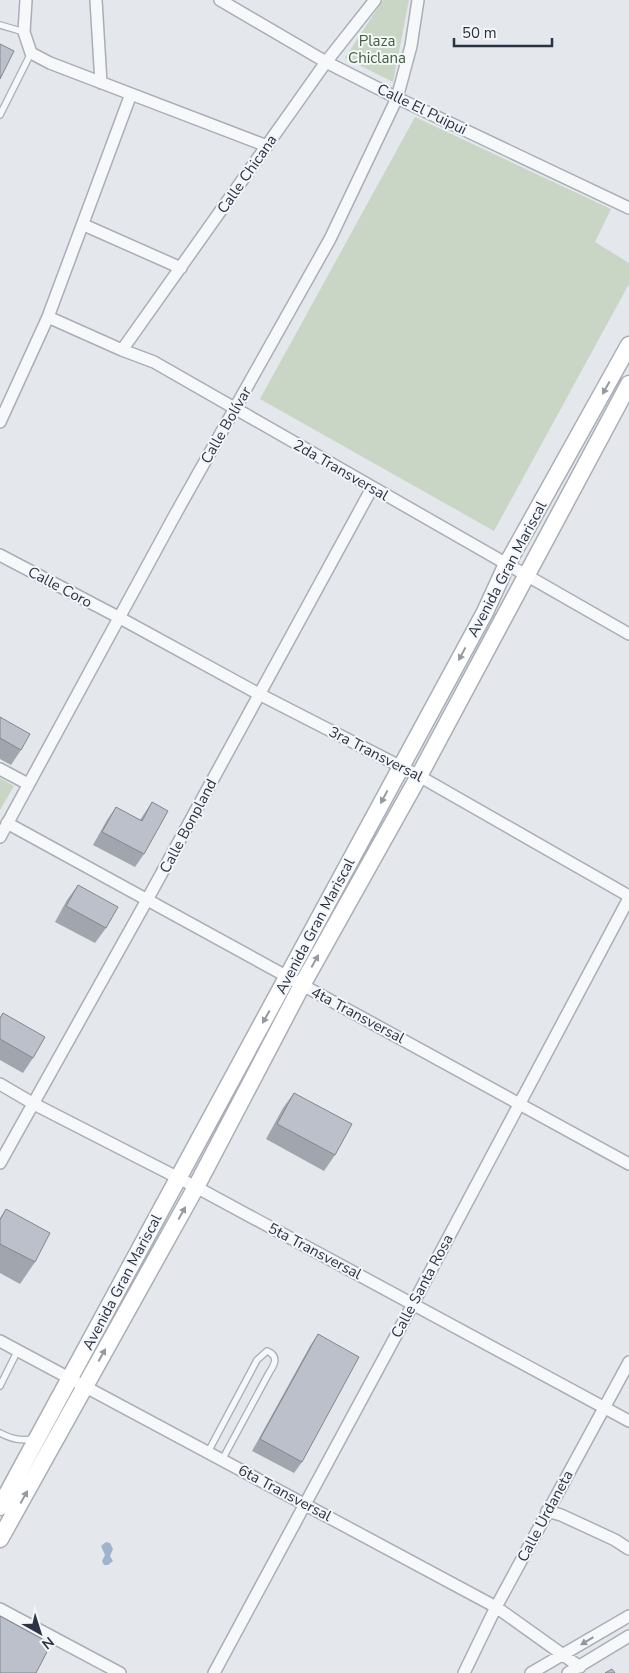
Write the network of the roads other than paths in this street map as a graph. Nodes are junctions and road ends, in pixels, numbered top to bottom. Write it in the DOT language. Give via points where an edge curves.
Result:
graph roads {
  1 [pos="26,0"];
  2 [pos="96,0"];
  3 [pos="220,0"];
  4 [pos="375,0"];
  5 [pos="418,0"];
  6 [pos="0,25"];
  7 [pos="24,32"];
  8 [pos="31,53"];
  9 [pos="326,62"];
  10 [pos="101,83"];
  11 [pos="131,94"];
  12 [pos="397,98"];
  13 [pos="0,116"];
  14 [pos="266,146"];
  15 [pos="629,208"];
  16 [pos="84,225"];
  17 [pos="180,268"];
  18 [pos="48,317"];
  19 [pos="629,345"];
  20 [pos="122,350"];
  21 [pos="625,363"];
  22 [pos="629,384"];
  23 [pos="235,409"];
  24 [pos="0,422"];
  25 [pos="372,488"];
  26 [pos="0,555"];
  27 [pos="507,564"];
  28 [pos="526,576"];
  29 [pos="120,618"];
  30 [pos="629,634"];
  31 [pos="259,694"];
  32 [pos="401,766"];
  33 [pos="0,769"];
  34 [pos="418,776"];
  35 [pos="28,784"];
  36 [pos="7,823"];
  37 [pos="0,836"];
  38 [pos="629,897"];
  39 [pos="148,900"];
  40 [pos="287,977"];
  41 [pos="302,985"];
  42 [pos="0,1084"];
  43 [pos="519,1103"];
  44 [pos="34,1104"];
  45 [pos="0,1163"];
  46 [pos="629,1164"];
  47 [pos="178,1178"];
  48 [pos="196,1187"];
  49 [pos="413,1304"];
  50 [pos="0,1340"];
  51 [pos="18,1350"];
  52 [pos="629,1362"];
  53 [pos="70,1378"];
  54 [pos="0,1386"];
  55 [pos="85,1386"];
  56 [pos="604,1407"];
  57 [pos="629,1421"];
  58 [pos="0,1433"];
  59 [pos="37,1438"];
  60 [pos="208,1452"];
  61 [pos="222,1460"];
  62 [pos="304,1504"];
  63 [pos="0,1506"];
  64 [pos="547,1511"];
  65 [pos="0,1540"];
  66 [pos="629,1549"];
  67 [pos="496,1607"];
  68 [pos="0,1609"];
  69 [pos="629,1616"];
  70 [pos="629,1636"];
  71 [pos="564,1655"];
  72 [pos="580,1667"];
  73 [pos="120,1673"];
  74 [pos="214,1673"];
  75 [pos="464,1673"];
  76 [pos="532,1673"];
  77 [pos="568,1673"];
  1 -- 7 [label="street"];
  2 -- 10 [label="street"];
  3 -- 9 [label="street, Calle El Puipui"];
  4 -- 9 [label="street, Calle Chicana"];
  5 -- 12 [label="street, Calle Bolívar" via="411,46"];
  6 -- 7 [label="lane"];
  7 -- 8 [label="street"];
  8 -- 10 [label="street"];
  8 -- 13 [label="lane"];
  9 -- 12 [label="street, Calle El Puipui"];
  9 -- 14 [label="street, Calle Chicana"];
  10 -- 11 [label="street"];
  11 -- 14 [label="street"];
  11 -- 16 [label="street"];
  12 -- 15 [label="street, Calle El Puipui"];
  12 -- 23 [label="street, Calle Bolívar" via="330,239"];
  14 -- 17 [label="street, Calle Chicana"];
  16 -- 17 [label="street"];
  16 -- 18 [label="street"];
  17 -- 20 [label="street, Calle Chicana"];
  18 -- 20 [label="street, 2da Transversal"];
  18 -- 24 [label="street"];
  19 -- 21 [label="street, Avenida Gran Mariscal"];
  20 -- 23 [label="street, 2da Transversal" via="154,362"];
  21 -- 27 [label="street, Avenida Gran Mariscal, one-way"];
  22 -- 28 [label="street, Avenida Gran Mariscal"];
  23 -- 25 [label="street, 2da Transversal"];
  23 -- 29 [label="street, Calle Bolívar"];
  25 -- 27 [label="street, 2da Transversal"];
  25 -- 31 [label="street, Calle Bonpland"];
  26 -- 29 [label="street, Calle Coro"];
  27 -- 28 [label="street, 2da Transversal"];
  27 -- 32 [label="street, Avenida Gran Mariscal, one-way"];
  28 -- 30 [label="street, 2da Transversal"];
  28 -- 34 [label="street, Avenida Gran Mariscal"];
  29 -- 31 [label="street, 3ra Transversal"];
  29 -- 35 [label="street, Calle Bolívar"];
  31 -- 32 [label="street, 3ra Transversal"];
  31 -- 39 [label="street, Calle Bonpland"];
  32 -- 34 [label="street, 3ra Transversal"];
  32 -- 40 [label="street, Avenida Gran Mariscal, one-way"];
  33 -- 35 [label="street"];
  34 -- 38 [label="street, 3ra Transversal"];
  41 -- 34 [label="street, Avenida Gran Mariscal, one-way"];
  35 -- 36 [label="street, Calle Bolívar"];
  36 -- 37 [label="street, Calle Bolívar"];
  36 -- 39 [label="street, 4ta Transversal"];
  38 -- 43 [label="street, Calle Santa Rosa"];
  39 -- 40 [label="street, 4ta Transversal"];
  39 -- 44 [label="street, Calle Bonpland"];
  40 -- 41 [label="street, 4ta Transversal"];
  40 -- 47 [label="street, Avenida Gran Mariscal, one-way"];
  41 -- 43 [label="street, 4ta Transversal"];
  41 -- 48 [label="street, Avenida Gran Mariscal"];
  42 -- 44 [label="street, 5ta Transversal"];
  43 -- 46 [label="street, 4ta Transversal"];
  43 -- 49 [label="street, Calle Santa Rosa"];
  44 -- 45 [label="street, Calle Bonpland"];
  44 -- 47 [label="street, 5ta Transversal"];
  47 -- 48 [label="street, 5ta Transversal"];
  47 -- 53 [label="street, Avenida Gran Mariscal"];
  48 -- 49 [label="street, 5ta Transversal"];
  55 -- 48 [label="street, Avenida Gran Mariscal, one-way"];
  49 -- 56 [label="street, 5ta Transversal"];
  49 -- 62 [label="street, Calle Santa Rosa"];
  50 -- 51 [label="street, 6ta Transversal"];
  51 -- 53 [label="street, 6ta Transversal"];
  51 -- 54 [label="lane"];
  52 -- 56 [label="street, Calle Urdaneta"];
  53 -- 55 [label="street, 6ta Transversal"];
  53 -- 59 [label="street, Avenida Gran Mariscal"];
  55 -- 60 [label="street, 6ta Transversal"];
  65 -- 55 [label="street, Avenida Gran Mariscal, one-way"];
  56 -- 57 [label="street, 5ta Transversal"];
  56 -- 64 [label="street, Calle Urdaneta"];
  58 -- 59 [label="lane" via="13,1440"];
  59 -- 63 [label="street, Avenida Gran Mariscal"];
  60 -- 61 [label="street, 6ta Transversal"];
  60 -- 61 [label="lane" via="257,1360 267,1351 272,1353 275,1364"];
  61 -- 62 [label="street, 6ta Transversal"];
  62 -- 67 [label="street, 6ta Transversal"];
  62 -- 74 [label="street, Calle Santa Rosa"];
  64 -- 66 [label="street"];
  64 -- 67 [label="street, Calle Urdaneta"];
  67 -- 71 [label="street, 6ta Transversal"];
  67 -- 75 [label="street, Calle Urdaneta"];
  68 -- 73 [label="street"];
  69 -- 71 [label="street, one-way"];
  70 -- 72 [label="street"];
  71 -- 72 [label="street, 6ta Transversal"];
  71 -- 76 [label="street"];
  72 -- 77 [label="street"];
}
